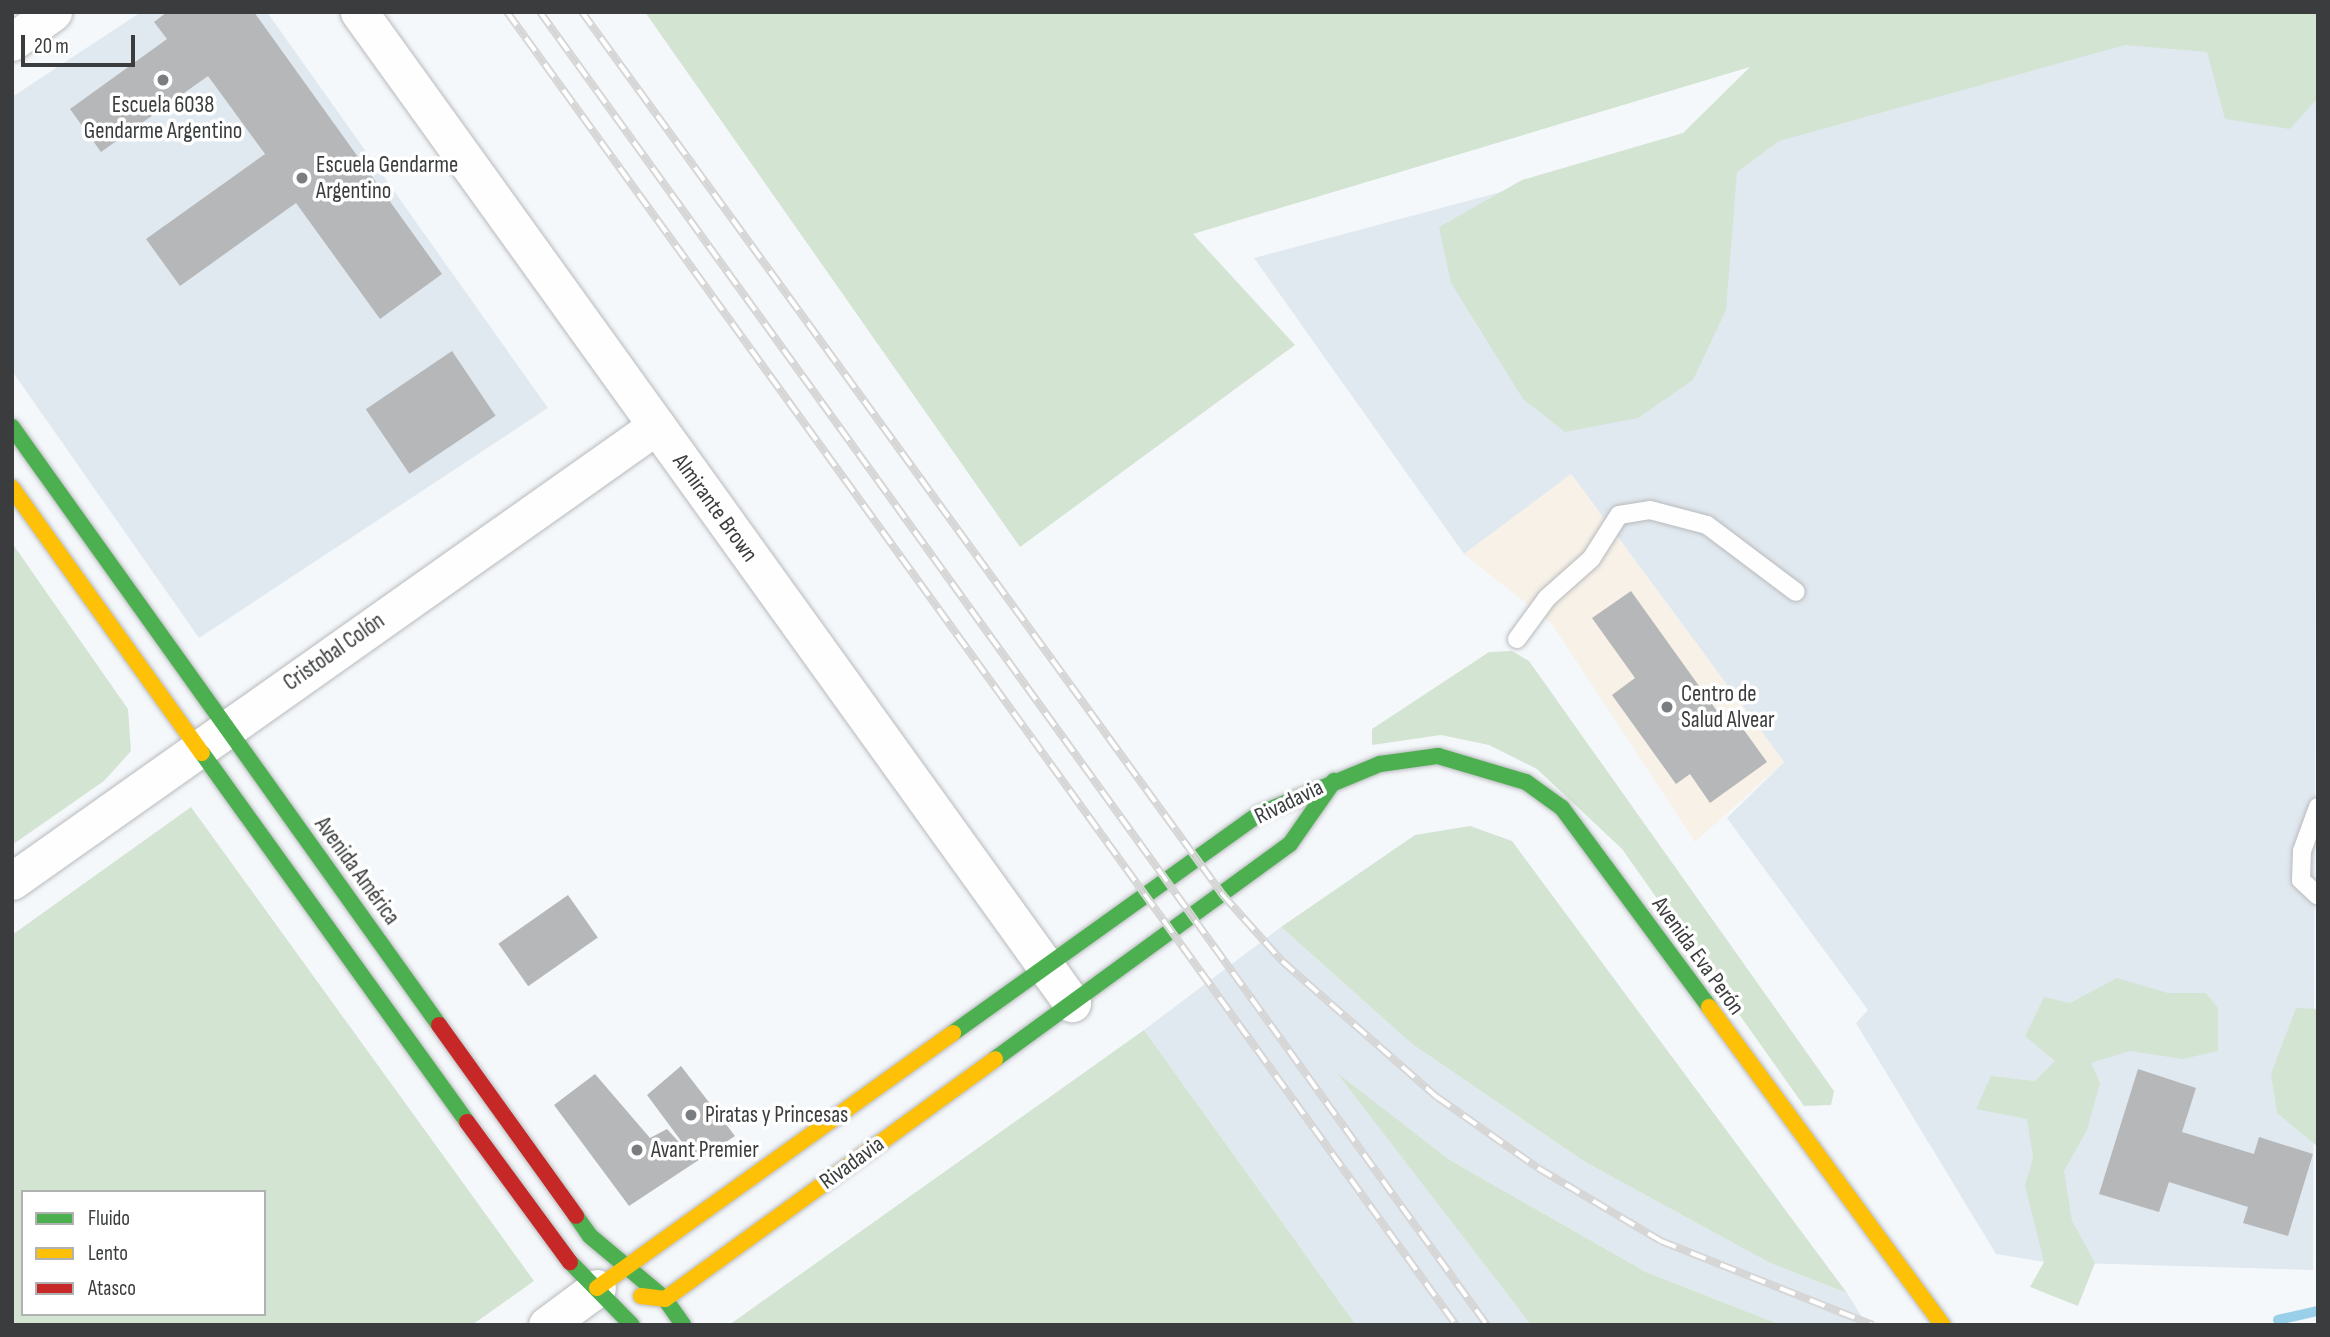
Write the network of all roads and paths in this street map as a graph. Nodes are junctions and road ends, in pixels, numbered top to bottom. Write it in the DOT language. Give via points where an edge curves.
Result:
graph roads {
  1 [pos="53,12"];
  2 [pos="359,12"];
  3 [pos="12,42"];
  4 [pos="656,426"];
  5 [pos="12,428"];
  6 [pos="12,488"];
  7 [pos="1796,592"];
  8 [pos="1517,639"];
  9 [pos="213,738"];
  10 [pos="1335,779"];
  11 [pos="2318,807"];
  12 [pos="12,881"];
  13 [pos="2318,896"];
  14 [pos="1048,967"];
  15 [pos="1072,1003"];
  16 [pos="627,1268"];
  17 [pos="597,1288"];
  18 [pos="665,1300"];
  19 [pos="547,1325"];
  20 [pos="632,1325"];
  21 [pos="683,1325"];
  22 [pos="1943,1325"];
  1 -- 3 [label="street"];
  2 -- 4 [label="street, Almirante Brown"];
  4 -- 9 [label="street, Cristobal Colón"];
  4 -- 14 [label="street, Almirante Brown"];
  5 -- 9 [label="main road, Avenida América"];
  6 -- 9 [label="main road, Avenida América"];
  7 -- 8 [label="lane" via="1707,525 1650,510 1619,515 1591,559 1547,598"];
  9 -- 12 [label="street, Cristobal Colón"];
  9 -- 16 [label="main road, Avenida América" via="590,1236"];
  9 -- 17 [label="main road, Avenida América" via="559,1250"];
  10 -- 14 [label="main road, Rivadavia" via="1259,814"];
  10 -- 15 [label="main road, Rivadavia" via="1290,844"];
  10 -- 22 [label="main road, Avenida Eva Perón" via="1438,756 1525,782 1562,808"];
  11 -- 13 [label="lane" via="2302,851 2301,880"];
  14 -- 15 [label="street, Almirante Brown"];
  14 -- 16 [label="main road, Rivadavia"];
  15 -- 18 [label="main road, Rivadavia"];
  16 -- 17 [label="main road, Rivadavia"];
  16 -- 18 [label="main road, Avenida América"];
  17 -- 18 [label="main road"];
  17 -- 19 [label="street, Rivadavia"];
  17 -- 20 [label="main road, Avenida América"];
  18 -- 21 [label="main road, Avenida América"];
}
